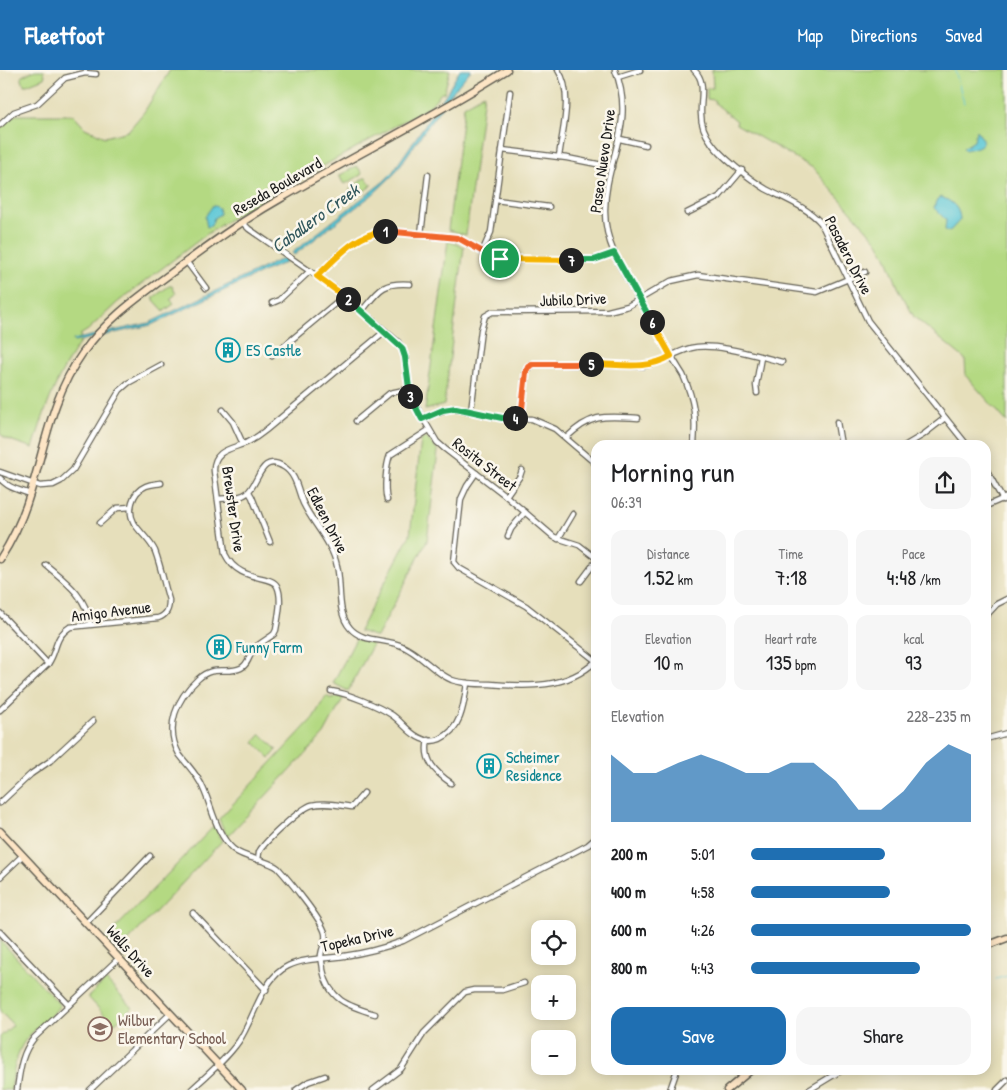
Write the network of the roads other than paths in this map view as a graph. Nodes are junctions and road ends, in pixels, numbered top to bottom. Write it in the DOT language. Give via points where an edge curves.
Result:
graph roads {
  1 [pos="507,70"];
  2 [pos="558,70"];
  3 [pos="615,70"];
  4 [pos="640,70"];
  5 [pos="694,70"];
  6 [pos="96,74"];
  7 [pos="618,77"];
  8 [pos="510,92"];
  9 [pos="0,125"];
  10 [pos="620,139"];
  11 [pos="646,145"];
  12 [pos="502,150"];
  13 [pos="559,157"];
  14 [pos="612,167"];
  15 [pos="742,170"];
  16 [pos="428,175"];
  17 [pos="496,200"];
  18 [pos="549,207"];
  19 [pos="687,213"];
  20 [pos="242,222"];
  21 [pos="421,234"];
  22 [pos="482,252"];
  23 [pos="614,253"];
  24 [pos="186,262"];
  25 [pos="310,271"];
  26 [pos="865,272"];
  27 [pos="317,276"];
  28 [pos="848,279"];
  29 [pos="410,284"];
  30 [pos="206,288"];
  31 [pos="344,296"];
  32 [pos="640,300"];
  33 [pos="272,303"];
  34 [pos="362,311"];
  35 [pos="385,331"];
  36 [pos="272,356"];
  37 [pos="671,356"];
  38 [pos="761,357"];
  39 [pos="782,362"];
  40 [pos="161,365"];
  41 [pos="408,389"];
  42 [pos="757,393"];
  43 [pos="223,410"];
  44 [pos="471,411"];
  45 [pos="521,418"];
  46 [pos="638,418"];
  47 [pos="945,418"];
  48 [pos="422,419"];
  49 [pos="356,421"];
  50 [pos="837,422"];
  51 [pos="429,430"];
  52 [pos="566,437"];
  53 [pos="694,440"];
  54 [pos="840,440"];
  55 [pos="914,440"];
  56 [pos="963,440"];
  57 [pos="243,444"];
  58 [pos="591,460"];
  59 [pos="522,470"];
  60 [pos="0,472"];
  61 [pos="476,473"];
  62 [pos="991,477"];
  63 [pos="0,478"];
  64 [pos="161,483"];
  65 [pos="33,484"];
  66 [pos="249,492"];
  67 [pos="30,494"];
  68 [pos="506,496"];
  69 [pos="1005,498"];
  70 [pos="218,500"];
  71 [pos="386,500"];
  72 [pos="991,504"];
  73 [pos="131,507"];
  74 [pos="525,512"];
  75 [pos="573,514"];
  76 [pos="100,523"];
  77 [pos="508,536"];
  78 [pos="558,539"];
  79 [pos="270,542"];
  80 [pos="591,556"];
  81 [pos="0,559"];
  82 [pos="46,565"];
  83 [pos="591,567"];
  84 [pos="581,581"];
  85 [pos="1007,599"];
  86 [pos="991,611"];
  87 [pos="0,613"];
  88 [pos="90,624"];
  89 [pos="591,657"];
  90 [pos="48,664"];
  91 [pos="591,666"];
  92 [pos="467,683"];
  93 [pos="331,691"];
  94 [pos="0,710"];
  95 [pos="93,721"];
  96 [pos="1007,734"];
  97 [pos="991,738"];
  98 [pos="428,740"];
  99 [pos="451,783"];
  100 [pos="364,793"];
  101 [pos="0,803"];
  102 [pos="0,830"];
  103 [pos="591,842"];
  104 [pos="23,856"];
  105 [pos="150,856"];
  106 [pos="258,860"];
  107 [pos="0,877"];
  108 [pos="193,913"];
  109 [pos="86,922"];
  110 [pos="0,932"];
  111 [pos="1007,938"];
  112 [pos="991,944"];
  113 [pos="118,959"];
  114 [pos="321,959"];
  115 [pos="524,983"];
  116 [pos="266,990"];
  117 [pos="69,1005"];
  118 [pos="170,1014"];
  119 [pos="375,1014"];
  120 [pos="218,1064"];
  121 [pos="675,1075"];
  122 [pos="746,1075"];
  123 [pos="834,1075"];
  124 [pos="326,1076"];
  125 [pos="1007,1080"];
  126 [pos="17,1090"];
  127 [pos="90,1090"];
  128 [pos="190,1090"];
  129 [pos="242,1090"];
  130 [pos="296,1090"];
  131 [pos="373,1090"];
  132 [pos="670,1090"];
  133 [pos="726,1090"];
  134 [pos="809,1090"];
  135 [pos="996,1090"];
  1 -- 20 [label="main road, Reseda Boulevard"];
  2 -- 13 [label="street" via="567,93"];
  3 -- 7 [label="street, Paseo Nuevo Drive"];
  4 -- 7 [label="street"];
  5 -- 15 [label="street, Pasadero Drive" via="703,87 701,114 706,134 719,152"];
  6 -- 9 [label="street" via="65,78 37,104 14,112"];
  7 -- 10 [label="street, Paseo Nuevo Drive" via="623,118"];
  8 -- 12 [label="street"];
  10 -- 11 [label="street"];
  10 -- 14 [label="street, Paseo Nuevo Drive"];
  12 -- 13 [label="street"];
  12 -- 17 [label="street"];
  13 -- 14 [label="street"];
  14 -- 23 [label="street, Paseo Nuevo Drive" via="605,211 606,228"];
  15 -- 19 [label="street" via="719,197"];
  15 -- 28 [label="street, Pasadero Drive" via="814,216 826,232"];
  16 -- 21 [label="street"];
  17 -- 18 [label="street"];
  17 -- 22 [label="street" via="492,232"];
  20 -- 24 [label="main road, Reseda Boulevard"];
  20 -- 25 [label="street, Rosita Street"];
  21 -- 22 [label="street" via="458,238"];
  21 -- 27 [label="street" via="387,231 364,236 354,241"];
  22 -- 23 [label="street" via="510,260 594,260"];
  23 -- 32 [label="street, Paseo Nuevo Drive"];
  24 -- 30 [label="street"];
  24 -- 65 [label="main road, Reseda Boulevard" via="123,309 95,336 82,354 56,405"];
  25 -- 27 [label="street, Rosita Street"];
  25 -- 33 [label="street"];
  26 -- 28 [label="street, Jubilo Drive"];
  27 -- 31 [label="street, Rosita Street"];
  28 -- 32 [label="street, Jubilo Drive" via="825,290 810,292 698,275 672,281"];
  28 -- 47 [label="street, Pasadero Drive" via="868,321"];
  29 -- 34 [label="street" via="384,287"];
  31 -- 34 [label="street, Rosita Street"];
  31 -- 36 [label="street"];
  32 -- 37 [label="street, Paseo Nuevo Drive"];
  32 -- 44 [label="street, Jubilo Drive" via="608,312 492,312 485,316"];
  34 -- 35 [label="street, Rosita Street"];
  35 -- 41 [label="street, Rosita Street" via="402,348"];
  35 -- 57 [label="street, Brewster Drive" via="256,438"];
  37 -- 38 [label="street" via="702,346"];
  37 -- 45 [label="street" via="644,366 532,364 526,370"];
  37 -- 53 [label="street, Paseo Nuevo Drive" via="690,392 696,421"];
  38 -- 39 [label="street"];
  38 -- 42 [label="street"];
  40 -- 65 [label="street" via="120,390 67,476 46,486"];
  41 -- 48 [label="street, Rosita Street"];
  41 -- 49 [label="street" via="390,393"];
  43 -- 57 [label="street, Brewster Drive" via="233,422"];
  44 -- 45 [label="street" via="502,418"];
  44 -- 48 [label="street" via="451,408"];
  45 -- 52 [label="street" via="556,428"];
  46 -- 52 [label="street" via="607,416 592,419"];
  47 -- 55 [label="street"];
  47 -- 56 [label="street, Pasadero Drive"];
  48 -- 51 [label="street, Rosita Street"];
  50 -- 54 [label="street"];
  51 -- 61 [label="street, Rosita Street" via="445,450"];
  51 -- 71 [label="street" via="390,455"];
  52 -- 58 [label="street"];
  57 -- 70 [label="street, Brewster Drive" via="224,450 216,458 214,471"];
  59 -- 68 [label="street"];
  60 -- 65 [label="street"];
  61 -- 68 [label="street, Rosita Street"];
  61 -- 89 [label="street" via="461,499 454,562 459,568 526,606"];
  62 -- 69 [label="street"];
  63 -- 67 [label="street" via="9,487"];
  64 -- 73 [label="street" via="141,489"];
  65 -- 67 [label="main road, Reseda Boulevard"];
  66 -- 70 [label="street"];
  66 -- 79 [label="street"];
  66 -- 92 [label="street, Edleen Drive" via="257,474 266,465 285,467 335,560 343,614 350,628 365,638 402,646 444,675"];
  67 -- 81 [label="main road, Reseda Boulevard" via="20,522"];
  68 -- 74 [label="street, Rosita Street"];
  69 -- 72 [label="street"];
  70 -- 106 [label="street, Brewster Drive" via="228,560 242,573 276,584 279,595 276,630 252,652 242,668 209,672 190,687 173,718 174,741 178,752 203,786 226,840 239,853"];
  73 -- 76 [label="street" via="116,508"];
  73 -- 88 [label="street, Amigo Avenue" via="133,521 154,550 169,600 167,611 158,618"];
  74 -- 77 [label="street"];
  74 -- 78 [label="street, Rosita Street"];
  75 -- 78 [label="street"];
  78 -- 80 [label="street, Rosita Street" via="579,545"];
  82 -- 88 [label="street" via="81,598"];
  83 -- 84 [label="street"];
  85 -- 86 [label="street"];
  87 -- 90 [label="street"];
  88 -- 90 [label="street, Amigo Avenue" via="64,631"];
  90 -- 94 [label="street, Amigo Avenue"];
  91 -- 92 [label="street" via="574,676 542,686"];
  92 -- 98 [label="street" via="460,719 445,737"];
  93 -- 98 [label="street" via="390,714 417,737"];
  95 -- 101 [label="street"];
  96 -- 97 [label="street"];
  98 -- 99 [label="street" via="426,752 429,762"];
  100 -- 106 [label="street" via="352,807 322,804 303,810 262,848"];
  102 -- 104 [label="main road, Wells Drive"];
  103 -- 114 [label="street, Topeka Drive" via="403,941"];
  104 -- 107 [label="street"];
  104 -- 109 [label="main road, Wells Drive"];
  105 -- 109 [label="street"];
  106 -- 114 [label="street, Brewster Drive" via="278,868 319,921 326,935"];
  108 -- 116 [label="street"];
  109 -- 113 [label="main road, Wells Drive"];
  110 -- 117 [label="street"];
  111 -- 112 [label="main road"];
  113 -- 117 [label="street"];
  113 -- 118 [label="main road, Wells Drive"];
  114 -- 116 [label="street, Topeka Drive" via="282,969"];
  114 -- 119 [label="street, Brewster Drive" via="328,986 339,999"];
  115 -- 131 [label="street" via="502,990 465,992 424,1033 401,1068"];
  116 -- 120 [label="street, Topeka Drive" via="239,1040"];
  117 -- 126 [label="street" via="27,1046"];
  118 -- 120 [label="main road, Wells Drive"];
  118 -- 127 [label="street"];
  120 -- 128 [label="street, Topeka Drive"];
  120 -- 129 [label="main road, Wells Drive"];
  121 -- 132 [label="street"];
  122 -- 133 [label="main road" via="736,1086"];
  123 -- 134 [label="street"];
  124 -- 130 [label="street"];
  125 -- 135 [label="street"];
}
